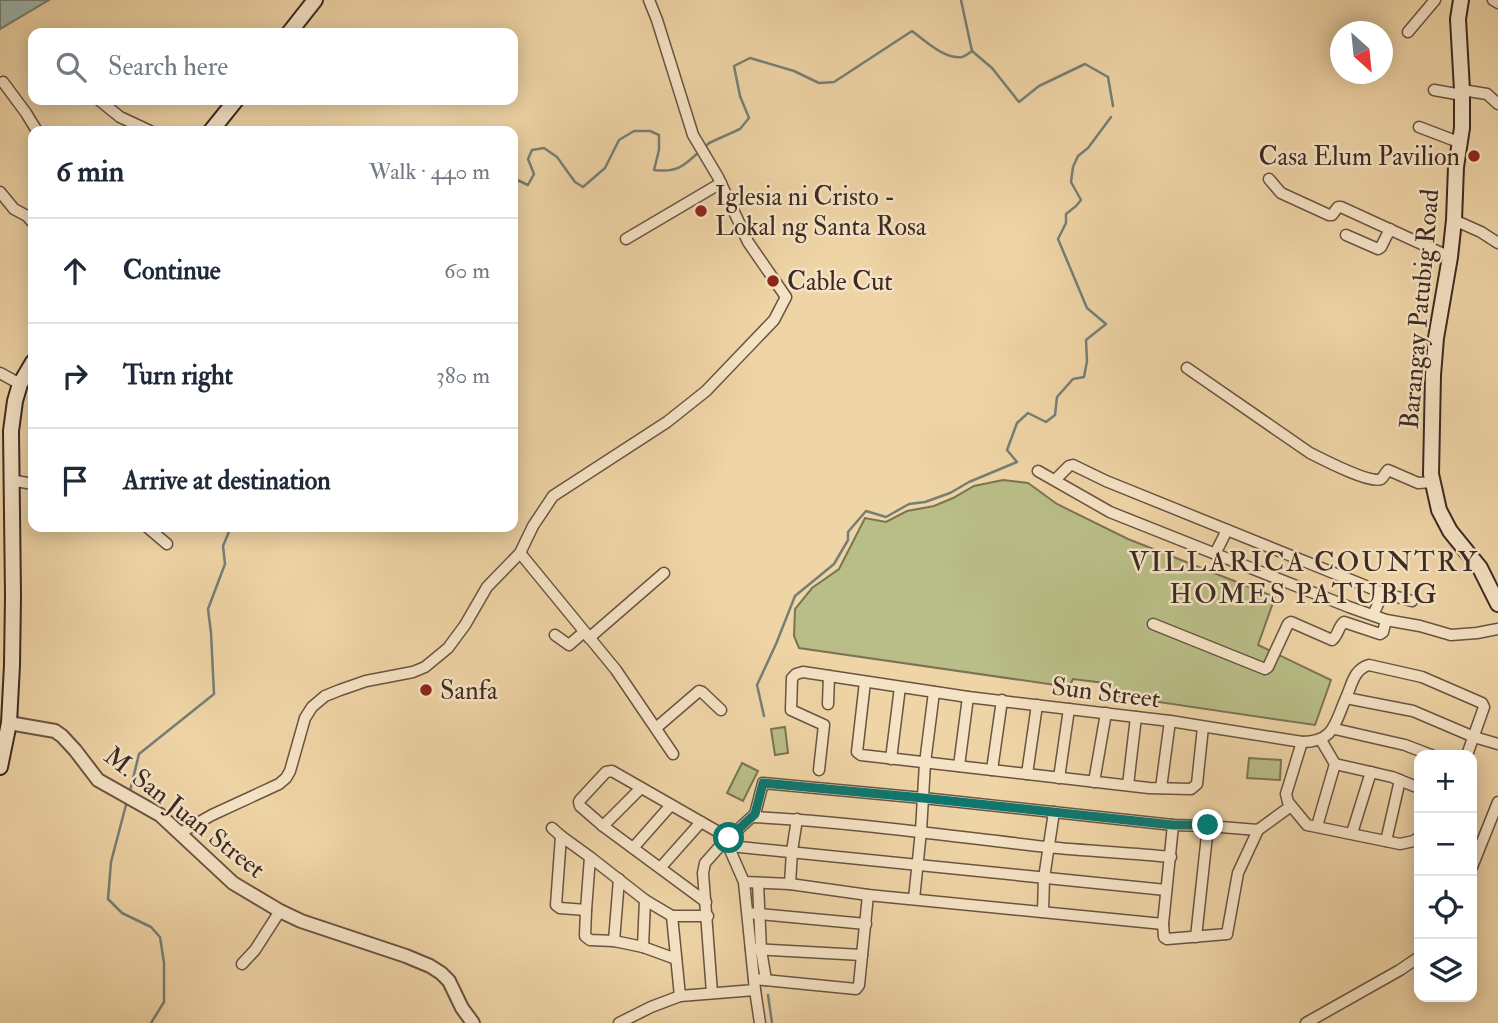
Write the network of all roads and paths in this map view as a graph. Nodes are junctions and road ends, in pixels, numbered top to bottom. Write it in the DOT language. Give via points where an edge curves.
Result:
graph roads {
  1 [pos="315,0"];
  2 [pos="649,0"];
  3 [pos="1435,0"];
  4 [pos="1461,0"];
  5 [pos="1493,0"];
  6 [pos="1498,3"];
  7 [pos="293,28"];
  8 [pos="1408,32"];
  9 [pos="3,82"];
  10 [pos="1434,90"];
  11 [pos="1462,93"];
  12 [pos="1498,104"];
  13 [pos="105,105"];
  14 [pos="232,105"];
  15 [pos="34,126"];
  16 [pos="139,126"];
  17 [pos="215,126"];
  18 [pos="1419,127"];
  19 [pos="1461,143"];
  20 [pos="1269,179"];
  21 [pos="721,183"];
  22 [pos="0,192"];
  23 [pos="28,217"];
  24 [pos="1454,220"];
  25 [pos="1390,229"];
  26 [pos="1346,235"];
  27 [pos="626,239"];
  28 [pos="1498,243"];
  29 [pos="1450,257"];
  30 [pos="1187,368"];
  31 [pos="28,370"];
  32 [pos="0,373"];
  33 [pos="20,384"];
  34 [pos="5,448"];
  35 [pos="1038,471"];
  36 [pos="10,481"];
  37 [pos="1055,481"];
  38 [pos="1432,482"];
  39 [pos="28,483"];
  40 [pos="1227,530"];
  41 [pos="153,532"];
  42 [pos="167,544"];
  43 [pos="520,553"];
  44 [pos="1215,554"];
  45 [pos="664,573"];
  46 [pos="1382,593"];
  47 [pos="1412,601"];
  48 [pos="1498,604"];
  49 [pos="1373,615"];
  50 [pos="1386,620"];
  51 [pos="1153,624"];
  52 [pos="1498,629"];
  53 [pos="555,635"];
  54 [pos="587,635"];
  55 [pos="829,676"];
  56 [pos="865,681"];
  57 [pos="900,687"];
  58 [pos="934,692"];
  59 [pos="968,697"];
  60 [pos="1346,698"];
  61 [pos="1002,700"];
  62 [pos="828,704"];
  63 [pos="1037,705"];
  64 [pos="1069,709"];
  65 [pos="720,710"];
  66 [pos="1106,713"];
  67 [pos="1136,717"];
  68 [pos="1170,721"];
  69 [pos="9,723"];
  70 [pos="1203,727"];
  71 [pos="656,728"];
  72 [pos="1335,729"];
  73 [pos="1474,737"];
  74 [pos="1321,740"];
  75 [pos="1303,742"];
  76 [pos="1498,744"];
  77 [pos="1418,750"];
  78 [pos="1469,750"];
  79 [pos="673,754"];
  80 [pos="891,759"];
  81 [pos="925,763"];
  82 [pos="1335,765"];
  83 [pos="959,766"];
  84 [pos="0,767"];
  85 [pos="820,770"];
  86 [pos="992,770"];
  87 [pos="1371,772"];
  88 [pos="1027,774"];
  89 [pos="1059,778"];
  90 [pos="1400,780"];
  91 [pos="1094,782"];
  92 [pos="1128,786"];
  93 [pos="1414,786"];
  94 [pos="641,788"];
  95 [pos="1161,788"];
  96 [pos="923,798"];
  97 [pos="1498,802"];
  98 [pos="671,805"];
  99 [pos="1291,806"];
  100 [pos="1054,812"];
  101 [pos="753,817"];
  102 [pos="797,819"];
  103 [pos="701,822"];
  104 [pos="1173,825"];
  105 [pos="1208,825"];
  106 [pos="603,826"];
  107 [pos="1317,826"];
  108 [pos="552,828"];
  109 [pos="1258,830"];
  110 [pos="921,831"];
  111 [pos="180,833"];
  112 [pos="1352,833"];
  113 [pos="561,836"];
  114 [pos="1386,841"];
  115 [pos="1414,841"];
  116 [pos="729,842"];
  117 [pos="1049,847"];
  118 [pos="633,848"];
  119 [pos="792,851"];
  120 [pos="1477,854"];
  121 [pos="590,857"];
  122 [pos="1171,857"];
  123 [pos="918,864"];
  124 [pos="660,867"];
  125 [pos="1044,878"];
  126 [pos="619,879"];
  127 [pos="744,882"];
  128 [pos="758,884"];
  129 [pos="790,884"];
  130 [pos="1166,890"];
  131 [pos="868,895"];
  132 [pos="914,899"];
  133 [pos="645,900"];
  134 [pos="706,902"];
  135 [pos="586,910"];
  136 [pos="280,911"];
  137 [pos="1043,912"];
  138 [pos="753,913"];
  139 [pos="672,916"];
  140 [pos="708,916"];
  141 [pos="866,924"];
  142 [pos="1163,924"];
  143 [pos="1196,937"];
  144 [pos="614,942"];
  145 [pos="643,947"];
  146 [pos="756,949"];
  147 [pos="862,955"];
  148 [pos="676,958"];
  149 [pos="1414,960"];
  150 [pos="242,964"];
  151 [pos="766,980"];
  152 [pos="754,984"];
  153 [pos="712,992"];
  154 [pos="680,996"];
  155 [pos="760,1022"];
  156 [pos="473,1023"];
  157 [pos="619,1023"];
  158 [pos="747,1023"];
  159 [pos="1306,1023"];
  1 -- 7 [label="main road"];
  2 -- 21 [label="street" via="694,135"];
  3 -- 8 [label="street"];
  4 -- 11 [label="main road, Barangay Patubig Road"];
  5 -- 6 [label="street"];
  9 -- 15 [label="street"];
  10 -- 11 [label="street"];
  11 -- 12 [label="street" via="1487,94"];
  11 -- 19 [label="main road, Barangay Patubig Road"];
  13 -- 16 [label="street"];
  14 -- 17 [label="main road"];
  18 -- 19 [label="street"];
  19 -- 24 [label="main road, Barangay Patubig Road"];
  20 -- 25 [label="street" via="1282,193 1329,215 1341,207"];
  21 -- 27 [label="street"];
  21 -- 43 [label="street" via="748,242 786,297 774,320 706,391 553,496"];
  22 -- 23 [label="street"];
  24 -- 28 [label="street"];
  24 -- 29 [label="main road, Barangay Patubig Road"];
  25 -- 26 [label="street" via="1378,249"];
  25 -- 29 [label="street"];
  29 -- 38 [label="main road, Barangay Patubig Road" via="1433,375"];
  30 -- 38 [label="street" via="1323,460 1366,478 1380,479 1388,470 1418,483"];
  31 -- 33 [label="main road"];
  32 -- 33 [label="street"];
  33 -- 34 [label="main road"];
  34 -- 36 [label="main road"];
  35 -- 37 [label="street"];
  36 -- 39 [label="street"];
  36 -- 69 [label="main road"];
  37 -- 40 [label="street" via="1073,465"];
  37 -- 44 [label="street" via="1110,512"];
  38 -- 48 [label="main road, Barangay Patubig Road" via="1450,531 1480,568"];
  40 -- 44 [label="street"];
  40 -- 46 [label="street"];
  41 -- 42 [label="street"];
  43 -- 54 [label="street"];
  43 -- 111 [label="street" via="487,587 448,648 425,667 325,696 304,718 286,778"];
  44 -- 49 [label="street"];
  45 -- 54 [label="street"];
  46 -- 47 [label="street"];
  46 -- 49 [label="street"];
  49 -- 50 [label="street"];
  50 -- 51 [label="street" via="1380,634 1344,622 1332,640 1291,622 1265,669"];
  50 -- 52 [label="street" via="1451,635"];
  53 -- 54 [label="street" via="569,645"];
  54 -- 71 [label="street"];
  55 -- 56 [label="street, Sun Street"];
  55 -- 62 [label="street"];
  55 -- 85 [label="street, Sun Street" via="803,672 792,678 791,710 824,725"];
  56 -- 57 [label="street, Sun Street"];
  56 -- 80 [label="street" via="857,752"];
  57 -- 58 [label="street, Sun Street"];
  57 -- 80 [label="street"];
  58 -- 59 [label="street, Sun Street"];
  58 -- 81 [label="street"];
  59 -- 61 [label="street, Sun Street"];
  59 -- 83 [label="street"];
  60 -- 72 [label="street"];
  60 -- 73 [label="street" via="1413,711"];
  60 -- 73 [label="street" via="1357,672 1369,665 1422,677 1484,704"];
  61 -- 63 [label="street, Sun Street"];
  61 -- 86 [label="street"];
  63 -- 64 [label="street, Sun Street"];
  63 -- 88 [label="street"];
  64 -- 66 [label="street, Sun Street"];
  64 -- 89 [label="street"];
  65 -- 71 [label="street" via="699,691"];
  66 -- 67 [label="street, Sun Street"];
  66 -- 91 [label="street"];
  67 -- 68 [label="street, Sun Street"];
  67 -- 92 [label="street"];
  68 -- 70 [label="street, Sun Street"];
  68 -- 95 [label="street"];
  69 -- 84 [label="main road"];
  69 -- 111 [label="street, M. San Juan Street" via="55,731 98,780 160,815"];
  70 -- 75 [label="street, Sun Street"];
  70 -- 95 [label="street" via="1197,784 1191,789"];
  71 -- 79 [label="street"];
  72 -- 74 [label="street"];
  72 -- 77 [label="street"];
  73 -- 76 [label="street"];
  73 -- 78 [label="street"];
  74 -- 75 [label="street, Sun Street"];
  74 -- 82 [label="street"];
  75 -- 99 [label="street" via="1286,793"];
  80 -- 81 [label="street"];
  81 -- 83 [label="street"];
  81 -- 96 [label="street"];
  82 -- 87 [label="street"];
  82 -- 107 [label="street"];
  83 -- 86 [label="street"];
  86 -- 88 [label="street"];
  87 -- 90 [label="street"];
  87 -- 112 [label="street"];
  88 -- 89 [label="street"];
  89 -- 91 [label="street"];
  90 -- 93 [label="street"];
  90 -- 114 [label="street"];
  91 -- 92 [label="street"];
  92 -- 95 [label="street"];
  94 -- 98 [label="street"];
  94 -- 106 [label="street"];
  94 -- 106 [label="street" via="606,772 579,802"];
  96 -- 100 [label="street"];
  96 -- 101 [label="street" via="763,783"];
  96 -- 110 [label="street"];
  97 -- 120 [label="street"];
  98 -- 103 [label="street"];
  98 -- 118 [label="street"];
  99 -- 107 [label="street" via="1307,825"];
  99 -- 109 [label="street"];
  100 -- 104 [label="street"];
  100 -- 117 [label="street"];
  101 -- 102 [label="street"];
  101 -- 116 [label="street"];
  102 -- 110 [label="street"];
  102 -- 119 [label="street"];
  103 -- 116 [label="street"];
  103 -- 124 [label="street"];
  104 -- 105 [label="street"];
  104 -- 122 [label="street"];
  105 -- 109 [label="street"];
  105 -- 143 [label="street"];
  106 -- 118 [label="street"];
  107 -- 112 [label="street"];
  108 -- 113 [label="street"];
  109 -- 143 [label="street" via="1238,873 1227,934"];
  110 -- 117 [label="street"];
  110 -- 123 [label="street"];
  111 -- 136 [label="street, M. San Juan Street" via="233,883"];
  112 -- 114 [label="street"];
  113 -- 121 [label="street"];
  113 -- 135 [label="street" via="556,905"];
  114 -- 115 [label="street"];
  116 -- 119 [label="street"];
  116 -- 127 [label="street"];
  116 -- 134 [label="street" via="705,863"];
  117 -- 122 [label="street"];
  117 -- 125 [label="street"];
  118 -- 124 [label="street"];
  119 -- 123 [label="street"];
  119 -- 129 [label="street"];
  121 -- 126 [label="street"];
  121 -- 135 [label="street"];
  122 -- 130 [label="street"];
  123 -- 125 [label="street"];
  123 -- 132 [label="street"];
  124 -- 134 [label="street"];
  125 -- 130 [label="street"];
  125 -- 137 [label="street"];
  126 -- 133 [label="street"];
  126 -- 144 [label="street"];
  127 -- 128 [label="street"];
  127 -- 138 [label="street"];
  128 -- 129 [label="street"];
  128 -- 138 [label="street"];
  129 -- 131 [label="street"];
  130 -- 142 [label="street"];
  131 -- 132 [label="street"];
  131 -- 141 [label="street"];
  132 -- 137 [label="street"];
  133 -- 139 [label="street"];
  133 -- 145 [label="street"];
  134 -- 140 [label="street"];
  135 -- 144 [label="street" via="587,939"];
  136 -- 150 [label="street"];
  136 -- 156 [label="street, M. San Juan Street" via="430,966 449,981"];
  137 -- 142 [label="street"];
  138 -- 141 [label="street"];
  138 -- 146 [label="street"];
  139 -- 140 [label="street"];
  139 -- 148 [label="street"];
  140 -- 153 [label="street"];
  141 -- 147 [label="street"];
  142 -- 143 [label="street" via="1165,938"];
  144 -- 145 [label="street"];
  145 -- 148 [label="street"];
  146 -- 147 [label="street"];
  146 -- 151 [label="street"];
  146 -- 152 [label="street"];
  147 -- 151 [label="street" via="856,989"];
  148 -- 154 [label="street"];
  149 -- 159 [label="street"];
  151 -- 152 [label="street"];
  152 -- 153 [label="street"];
  152 -- 155 [label="street"];
  153 -- 154 [label="street"];
  154 -- 157 [label="street"];
  155 -- 158 [label="street"];
}
